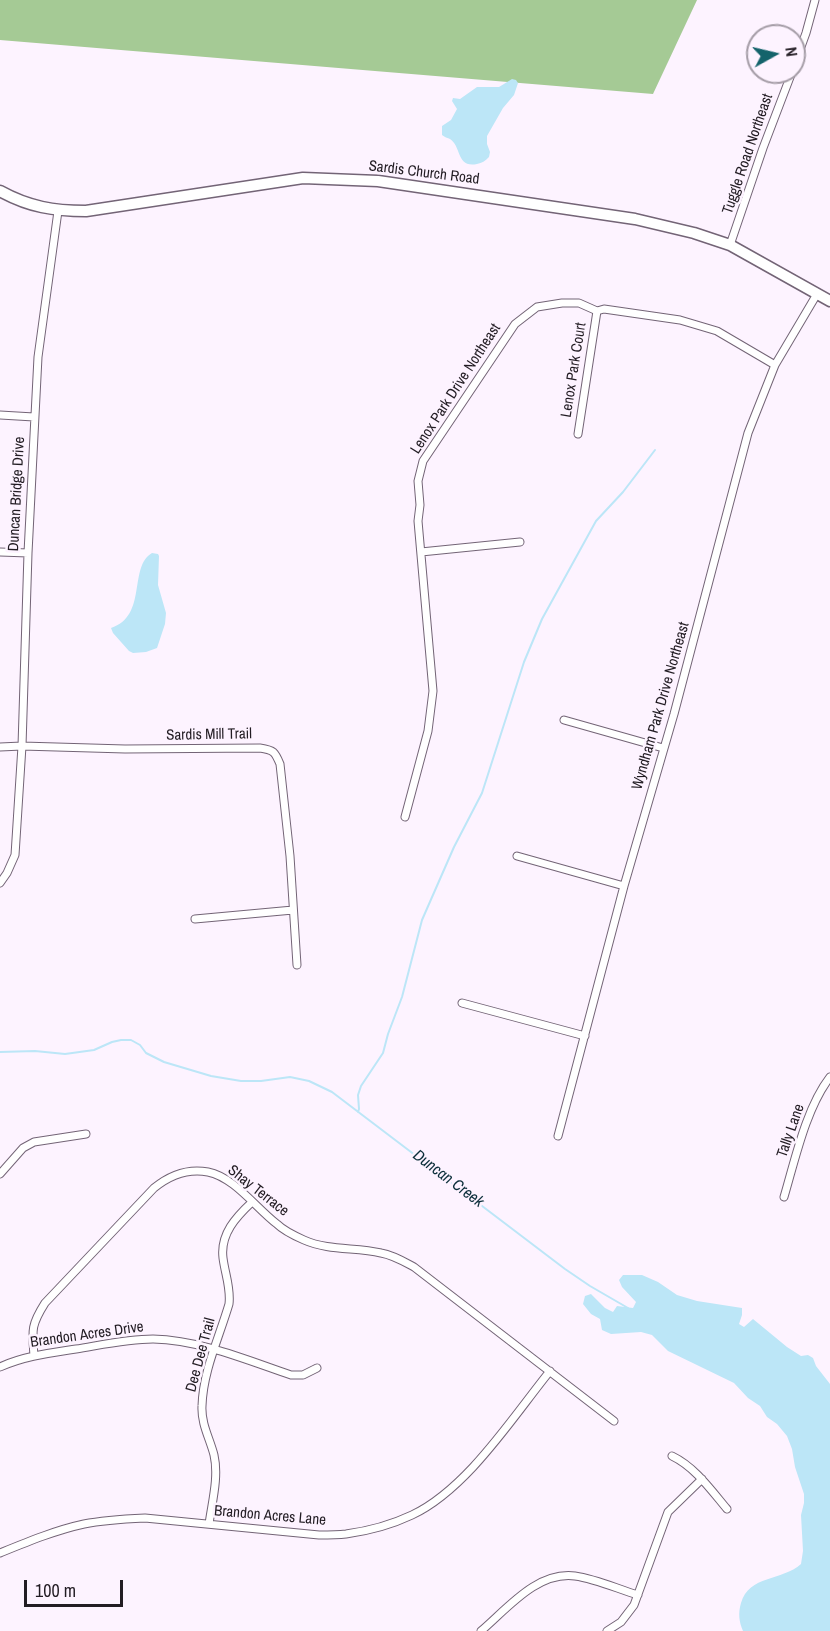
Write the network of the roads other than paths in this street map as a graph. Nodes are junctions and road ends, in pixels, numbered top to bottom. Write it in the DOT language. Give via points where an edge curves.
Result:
graph roads {
  1 [pos="815,0"];
  2 [pos="806,33"];
  3 [pos="787,84"];
  4 [pos="0,191"];
  5 [pos="58,211"];
  6 [pos="730,245"];
  7 [pos="817,294"];
  8 [pos="830,301"];
  9 [pos="597,311"];
  10 [pos="775,365"];
  11 [pos="0,415"];
  12 [pos="34,417"];
  13 [pos="578,434"];
  14 [pos="520,542"];
  15 [pos="0,552"];
  16 [pos="421,552"];
  17 [pos="28,553"];
  18 [pos="564,720"];
  19 [pos="22,746"];
  20 [pos="0,747"];
  21 [pos="663,748"];
  22 [pos="405,818"];
  23 [pos="517,856"];
  24 [pos="0,883"];
  25 [pos="624,886"];
  26 [pos="293,910"];
  27 [pos="195,919"];
  28 [pos="297,965"];
  29 [pos="462,1003"];
  30 [pos="585,1036"];
  31 [pos="830,1077"];
  32 [pos="86,1134"];
  33 [pos="558,1136"];
  34 [pos="0,1174"];
  35 [pos="784,1197"];
  36 [pos="252,1202"];
  37 [pos="213,1350"];
  38 [pos="34,1356"];
  39 [pos="0,1367"];
  40 [pos="317,1368"];
  41 [pos="550,1371"];
  42 [pos="614,1421"];
  43 [pos="672,1456"];
  44 [pos="702,1479"];
  45 [pos="728,1509"];
  46 [pos="209,1524"];
  47 [pos="0,1553"];
  48 [pos="638,1595"];
  49 [pos="481,1631"];
  50 [pos="607,1631"];
  1 -- 2 [label="street"];
  3 -- 6 [label="street, Tuggle Road Northeast"];
  4 -- 5 [label="street, Sardis Church Road" via="17,201"];
  5 -- 6 [label="street, Sardis Church Road" via="86,211 303,178 345,179 635,219"];
  5 -- 12 [label="street, Duncan Bridge Drive"];
  6 -- 7 [label="street, Sardis Church Road"];
  7 -- 8 [label="street, Sardis Church Road"];
  7 -- 10 [label="street, Wyndham Park Drive Northeast"];
  9 -- 10 [label="street, Lenox Park Drive Northeast" via="680,320 717,331"];
  9 -- 13 [label="street, Lenox Park Court"];
  9 -- 16 [label="street, Lenox Park Drive Northeast" via="579,303 554,304 537,307 515,324 423,461 418,482"];
  10 -- 21 [label="street, Wyndham Park Drive Northeast" via="748,433"];
  11 -- 12 [label="street"];
  12 -- 17 [label="street, Duncan Bridge Drive"];
  14 -- 16 [label="street"];
  15 -- 17 [label="street"];
  16 -- 22 [label="street, Lenox Park Drive Northeast" via="433,690 428,731"];
  17 -- 19 [label="street, Duncan Bridge Drive"];
  18 -- 21 [label="street"];
  19 -- 20 [label="street, Sardis Mill Trail"];
  19 -- 24 [label="street, Duncan Bridge Drive" via="15,855"];
  19 -- 26 [label="street, Sardis Mill Trail" via="260,748 276,753"];
  21 -- 25 [label="street, Wyndham Park Drive Northeast"];
  23 -- 25 [label="street"];
  25 -- 30 [label="street, Wyndham Park Drive Northeast"];
  26 -- 27 [label="street"];
  26 -- 28 [label="street, Sardis Mill Trail"];
  29 -- 30 [label="street"];
  30 -- 33 [label="street, Wyndham Park Drive Northeast"];
  31 -- 35 [label="street, Tally Lane" via="806,1125"];
  32 -- 34 [label="street" via="34,1142"];
  36 -- 37 [label="street, Dee Dee Trail" via="235,1219 223,1244 230,1293"];
  36 -- 38 [label="street, Shay Terrace" via="225,1179 211,1173 195,1170 166,1178 45,1303 32,1331"];
  36 -- 41 [label="street, Shay Terrace" via="278,1226 321,1247 380,1253 414,1267"];
  37 -- 38 [label="street, Brandon Acres Drive" via="174,1340 151,1339"];
  37 -- 40 [label="street, Brandon Acres Drive" via="291,1375 303,1375"];
  37 -- 46 [label="street, Dee Dee Trail" via="201,1410 216,1472"];
  38 -- 39 [label="street, Brandon Acres Drive"];
  41 -- 42 [label="street, Shay Terrace"];
  41 -- 46 [label="street, Brandon Acres Lane" via="456,1485 412,1515 346,1534"];
  43 -- 44 [label="street"];
  44 -- 45 [label="street"];
  44 -- 48 [label="street" via="668,1512"];
  46 -- 47 [label="street, Brandon Acres Lane" via="116,1519 82,1524"];
  48 -- 49 [label="street" via="575,1576 547,1579 531,1587"];
  48 -- 50 [label="street" via="621,1622"];
}
